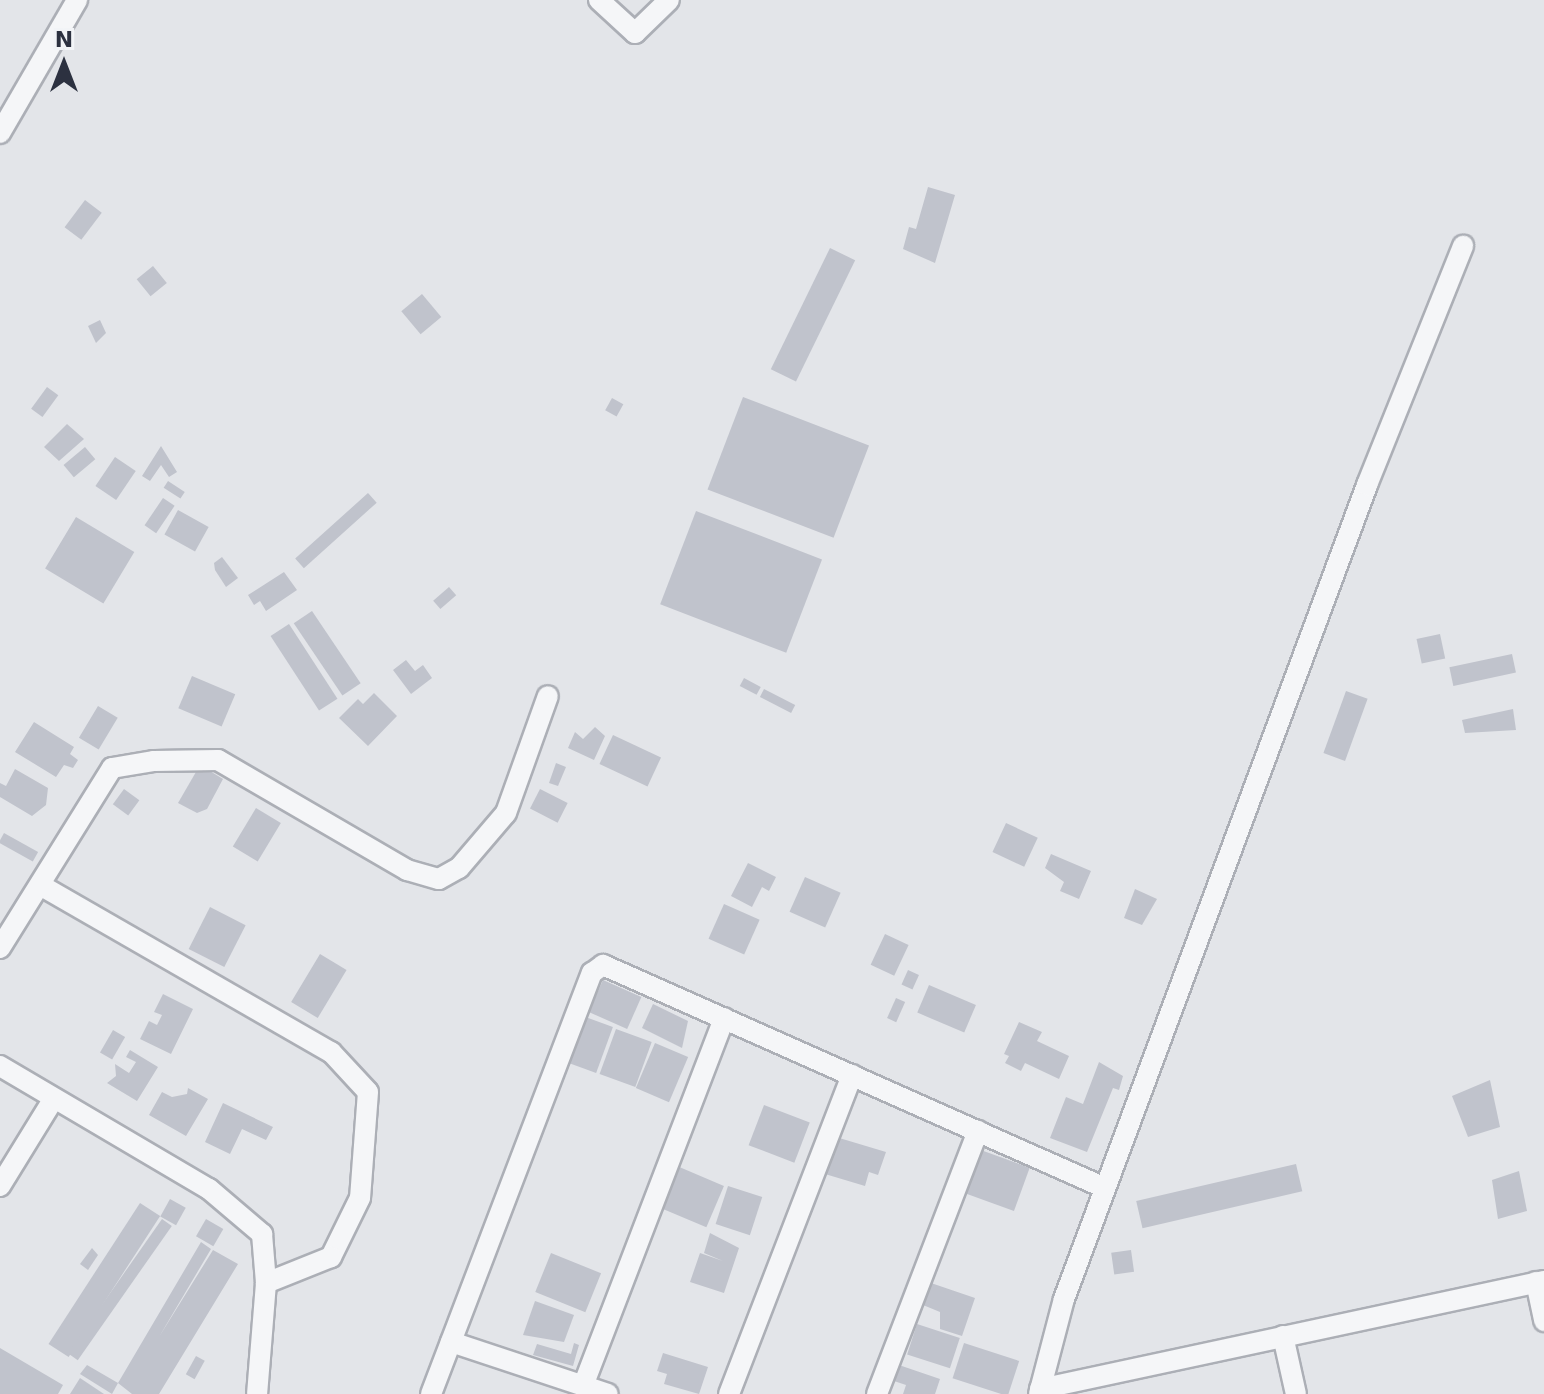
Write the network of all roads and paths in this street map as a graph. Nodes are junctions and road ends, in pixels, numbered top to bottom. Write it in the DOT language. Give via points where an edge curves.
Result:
graph roads {
  1 [pos="77,0"];
  2 [pos="599,0"];
  3 [pos="669,0"];
  4 [pos="0,133"];
  5 [pos="1463,246"];
  6 [pos="548,696"];
  7 [pos="40,885"];
  8 [pos="0,948"];
  9 [pos="724,1018"];
  10 [pos="0,1066"];
  11 [pos="852,1075"];
  12 [pos="53,1100"];
  13 [pos="978,1131"];
  14 [pos="0,1186"];
  15 [pos="1105,1188"];
  16 [pos="1540,1281"];
  17 [pos="266,1283"];
  18 [pos="1544,1321"];
  19 [pos="1283,1336"];
  20 [pos="451,1342"];
  21 [pos="550,1385"];
  22 [pos="583,1386"];
  23 [pos="1040,1391"];
  24 [pos="257,1394"];
  25 [pos="431,1394"];
  26 [pos="608,1394"];
  27 [pos="729,1394"];
  28 [pos="877,1394"];
  29 [pos="1296,1394"];
  1 -- 4 [label="street"];
  2 -- 3 [label="street" via="635,33"];
  5 -- 15 [label="street" via="1373,470"];
  6 -- 7 [label="street" via="506,813 459,868 439,879 407,870 218,760 186,760 112,768"];
  7 -- 8 [label="street"];
  7 -- 17 [label="street" via="331,1052 368,1092 360,1198 331,1257"];
  9 -- 11 [label="street"];
  9 -- 20 [label="street" via="608,966 594,969"];
  9 -- 22 [label="street"];
  10 -- 12 [label="street"];
  11 -- 13 [label="street"];
  11 -- 27 [label="street"];
  12 -- 14 [label="street"];
  12 -- 17 [label="street" via="229,1205 262,1234"];
  13 -- 15 [label="street"];
  13 -- 28 [label="street"];
  15 -- 23 [label="street" via="1064,1299"];
  16 -- 18 [label="street"];
  16 -- 19 [label="street"];
  17 -- 24 [label="street"];
  19 -- 23 [label="street"];
  19 -- 29 [label="street"];
  20 -- 21 [label="street"];
  20 -- 25 [label="street"];
  21 -- 22 [label="street"];
  22 -- 26 [label="street"];
}
